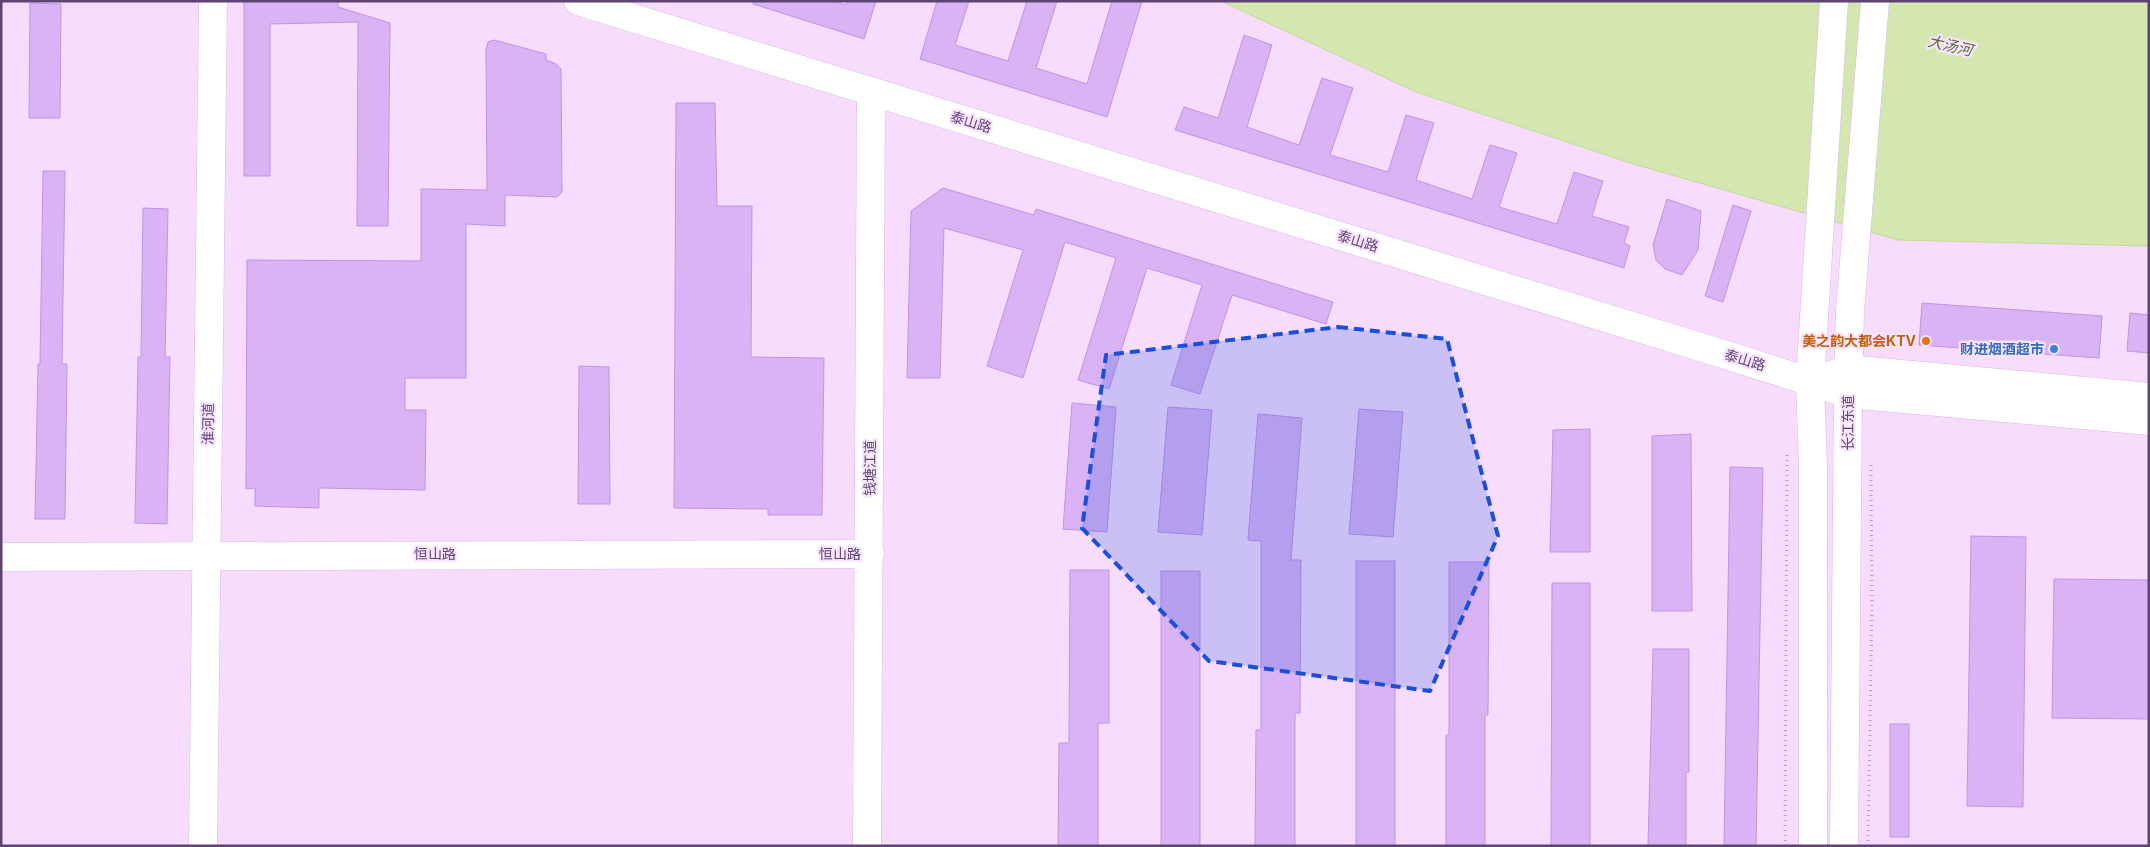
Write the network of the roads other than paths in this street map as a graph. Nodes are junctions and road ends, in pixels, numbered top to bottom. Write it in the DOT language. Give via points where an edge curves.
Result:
graph roads {
  1 [pos="213,1"];
  2 [pos="578,1"];
  3 [pos="1834,1"];
  4 [pos="1875,1"];
  5 [pos="871,91"];
  6 [pos="1810,381"];
  7 [pos="1848,382"];
  8 [pos="2149,397"];
  9 [pos="2149,421"];
  10 [pos="207,554"];
  11 [pos="870,554"];
  12 [pos="1,556"];
  13 [pos="203,846"];
  14 [pos="867,846"];
  15 [pos="1813,846"];
  16 [pos="1844,846"];
  1 -- 10 [label="street, 淮河道"];
  2 -- 5 [label="street, 泰山路"];
  3 -- 6 [label="street"];
  4 -- 7 [label="street, 长江东道" via="1850,312"];
  5 -- 6 [label="street, 泰山路"];
  5 -- 11 [label="street, 钱塘江道"];
  6 -- 7 [label="street, 泰山路"];
  6 -- 15 [label="street"];
  7 -- 8 [label="street"];
  7 -- 9 [label="street, 泰山路"];
  7 -- 16 [label="street, 长江东道"];
  10 -- 11 [label="street, 恒山路"];
  10 -- 12 [label="street, 恒山路"];
  10 -- 13 [label="street, 淮河道"];
  11 -- 14 [label="street, 钱塘江道"];
}
